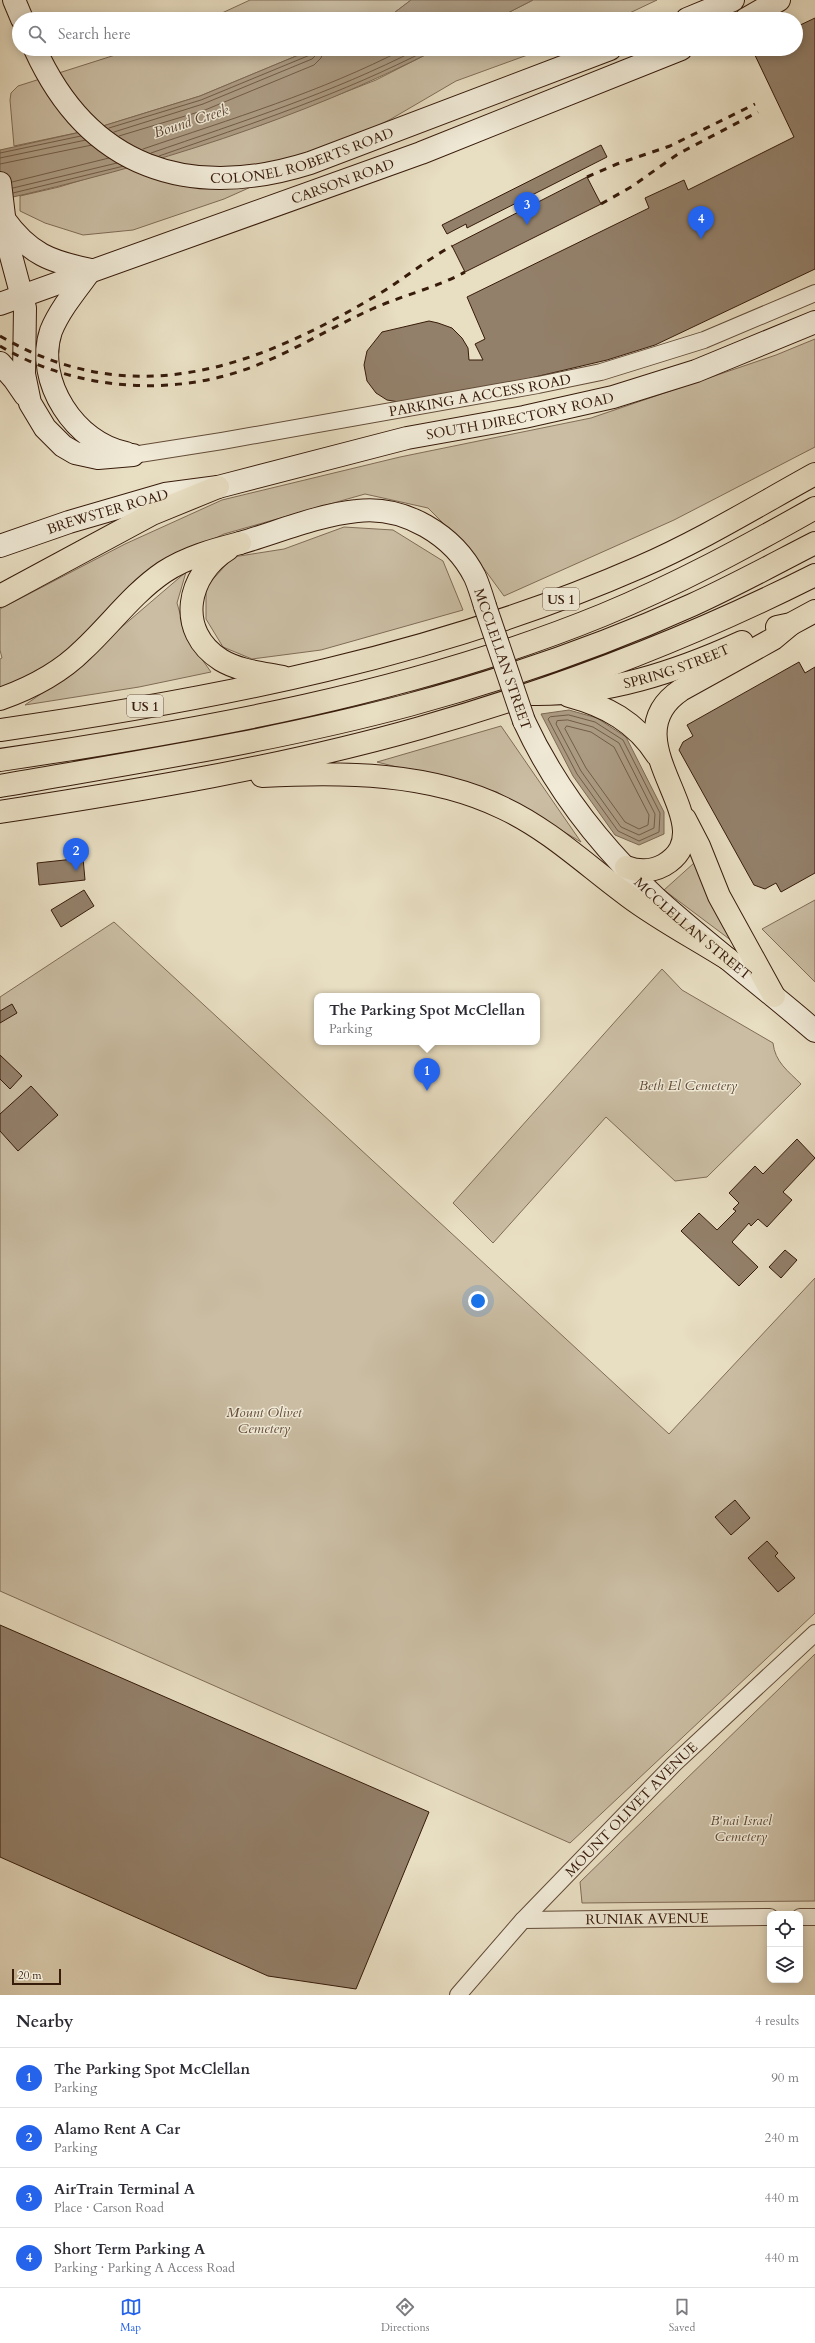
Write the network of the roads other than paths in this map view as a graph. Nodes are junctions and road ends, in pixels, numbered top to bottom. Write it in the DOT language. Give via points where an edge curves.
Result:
graph roads {
  1 [pos="14,0"];
  2 [pos="733,0"];
  3 [pos="780,0"];
  4 [pos="19,12"];
  5 [pos="704,12"];
  6 [pos="759,12"];
  7 [pos="38,56"];
  8 [pos="592,56"];
  9 [pos="664,56"];
  10 [pos="0,183"];
  11 [pos="3,216"];
  12 [pos="0,245"];
  13 [pos="91,270"];
  14 [pos="815,293"];
  15 [pos="23,296"];
  16 [pos="0,304"];
  17 [pos="815,322"];
  18 [pos="0,363"];
  19 [pos="30,403"];
  20 [pos="132,455"];
  21 [pos="815,474"];
  22 [pos="218,487"];
  23 [pos="815,508"];
  24 [pos="69,522"];
  25 [pos="0,533"];
  26 [pos="240,543"];
  27 [pos="815,543"];
  28 [pos="0,546"];
  29 [pos="815,575"];
  30 [pos="0,596"];
  31 [pos="815,611"];
  32 [pos="791,624"];
  33 [pos="288,679"];
  34 [pos="529,694"];
  35 [pos="564,694"];
  36 [pos="0,699"];
  37 [pos="0,730"];
  38 [pos="659,757"];
  39 [pos="0,760"];
  40 [pos="185,780"];
  41 [pos="0,786"];
  42 [pos="677,803"];
  43 [pos="0,812"];
  44 [pos="626,867"];
  45 [pos="728,959"];
  46 [pos="774,996"];
  47 [pos="815,1031"];
  48 [pos="815,1633"];
  49 [pos="767,1917"];
  50 [pos="803,1917"];
  51 [pos="815,1917"];
  52 [pos="523,1920"];
  53 [pos="458,1995"];
  1 -- 4 [label="street"];
  2 -- 5 [label="street"];
  3 -- 6 [label="street"];
  7 -- 8 [label="street, COLONEL ROBERTS ROAD" via="50,80 67,104 86,125 123,154 155,168 187,176 218,179 282,171 322,159"];
  9 -- 13 [label="street, CARSON ROAD" via="421,153"];
  10 -- 11 [label="street"];
  11 -- 12 [label="street"];
  11 -- 13 [label="street" via="23,242 44,257"];
  11 -- 15 [label="street, PARKING A ACCESS ROAD"];
  13 -- 15 [label="street, CARSON ROAD"];
  13 -- 20 [label="street, PARKING A ACCESS ROAD" via="53,327 48,346 50,371 63,407 80,429 110,449"];
  14 -- 20 [label="street, PARKING A ACCESS ROAD" via="704,340 601,372 229,440"];
  15 -- 16 [label="street, CARSON ROAD"];
  15 -- 19 [label="street, PARKING A ACCESS ROAD" via="24,374"];
  17 -- 22 [label="street, SOUTH DIRECTORY ROAD" via="710,366 613,397 524,417 407,438"];
  18 -- 19 [label="street" via="14,378"];
  19 -- 20 [label="street, PARKING A ACCESS ROAD" via="49,433 75,453 98,458"];
  21 -- 33 [label="main road, US 1" via="689,543 579,592 472,630"];
  22 -- 24 [label="street, BREWSTER ROAD" via="165,494"];
  22 -- 30 [label="main road" via="152,514"];
  23 -- 39 [label="main road" via="710,566 629,604 573,627 460,664 373,689 257,716"];
  24 -- 25 [label="street" via="31,525"];
  24 -- 28 [label="street, BREWSTER ROAD"];
  26 -- 33 [label="main road" via="218,557 199,577 192,599 195,626 207,648 228,664"];
  26 -- 36 [label="main road" via="189,558 163,573 140,592 73,659 32,686"];
  26 -- 44 [label="street, MCCLELLAN STREET, bridge" via="345,513 372,510 393,513 423,524 453,546 474,577 524,721 557,781 589,825"];
  27 -- 41 [label="main road" via="693,605 566,655 468,688 293,733"];
  29 -- 34 [label="main road" via="653,649"];
  31 -- 32 [label="main road, SPRING STREET"];
  32 -- 35 [label="main road, SPRING STREET" via="649,677 602,689"];
  32 -- 38 [label="main road" via="773,639 672,695 660,710 656,720 655,738"];
  33 -- 37 [label="main road, US 1" via="240,690"];
  34 -- 35 [label="main road, SPRING STREET"];
  34 -- 40 [label="main road" via="363,743"];
  35 -- 38 [label="main road" via="621,717 640,732"];
  38 -- 42 [label="main road"];
  40 -- 43 [label="main road"];
  40 -- 45 [label="main road" via="330,774 399,779 457,791 502,807 527,820 567,847 645,909"];
  42 -- 44 [label="main road" via="685,832 678,851 663,865 650,870 637,871"];
  42 -- 46 [label="main road" via="699,846 725,909"];
  44 -- 45 [label="street, MCCLELLAN STREET" via="663,904"];
  45 -- 46 [label="street, MCCLELLAN STREET"];
  46 -- 47 [label="street, MCCLELLAN STREET"];
  48 -- 52 [label="street, MOUNT OLIVET AVENUE" via="677,1762"];
  49 -- 52 [label="street, RUNIAK AVENUE"];
  50 -- 51 [label="street"];
  52 -- 53 [label="street, MOUNT OLIVET AVENUE"];
}
